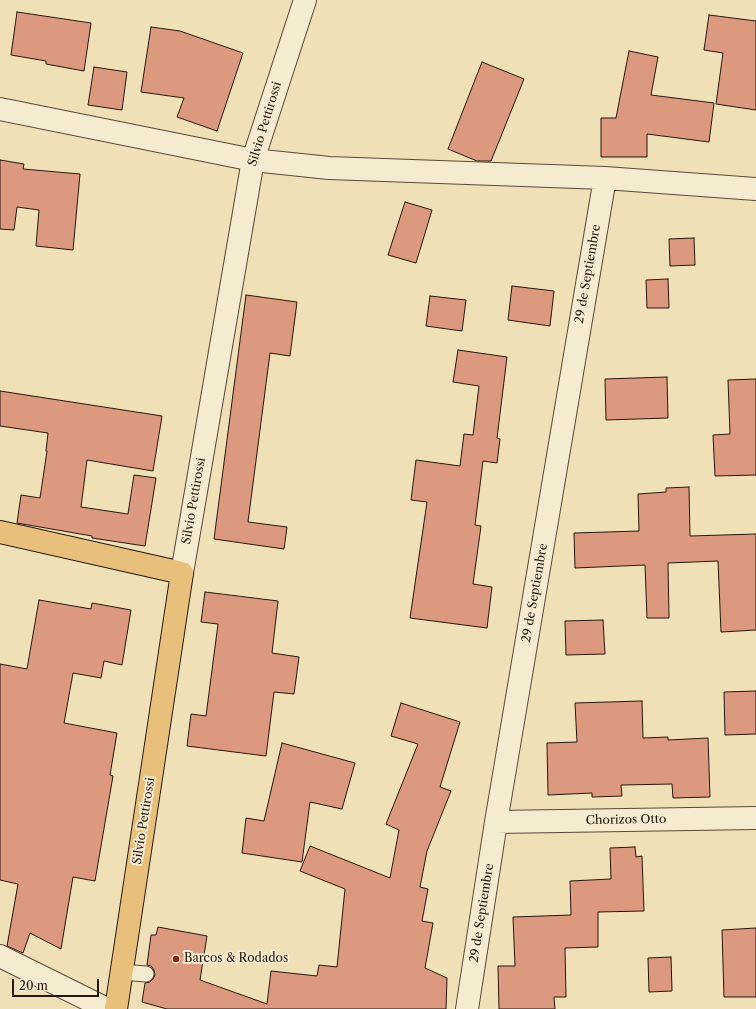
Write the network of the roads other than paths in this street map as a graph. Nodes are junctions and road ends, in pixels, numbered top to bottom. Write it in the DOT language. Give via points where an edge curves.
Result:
graph roads {
  1 [pos="305,0"];
  2 [pos="0,109"];
  3 [pos="253,160"];
  4 [pos="605,178"];
  5 [pos="756,189"];
  6 [pos="0,532"];
  7 [pos="182,573"];
  8 [pos="756,818"];
  9 [pos="496,822"];
  10 [pos="0,956"];
  11 [pos="121,972"];
  12 [pos="146,974"];
  13 [pos="106,1009"];
  14 [pos="116,1009"];
  15 [pos="467,1009"];
  1 -- 3 [label="street, Silvio Pettirossi"];
  2 -- 3 [label="street"];
  3 -- 4 [label="street" via="329,168"];
  3 -- 7 [label="street, Silvio Pettirossi"];
  4 -- 5 [label="street"];
  4 -- 9 [label="street, 29 de Septiembre"];
  6 -- 7 [label="main road"];
  7 -- 11 [label="main road, Silvio Pettirossi"];
  8 -- 9 [label="street, Chorizos Otto"];
  9 -- 15 [label="street, 29 de Septiembre"];
  10 -- 13 [label="street"];
  11 -- 12 [label="lane"];
  11 -- 14 [label="main road, Silvio Pettirossi"];
}
